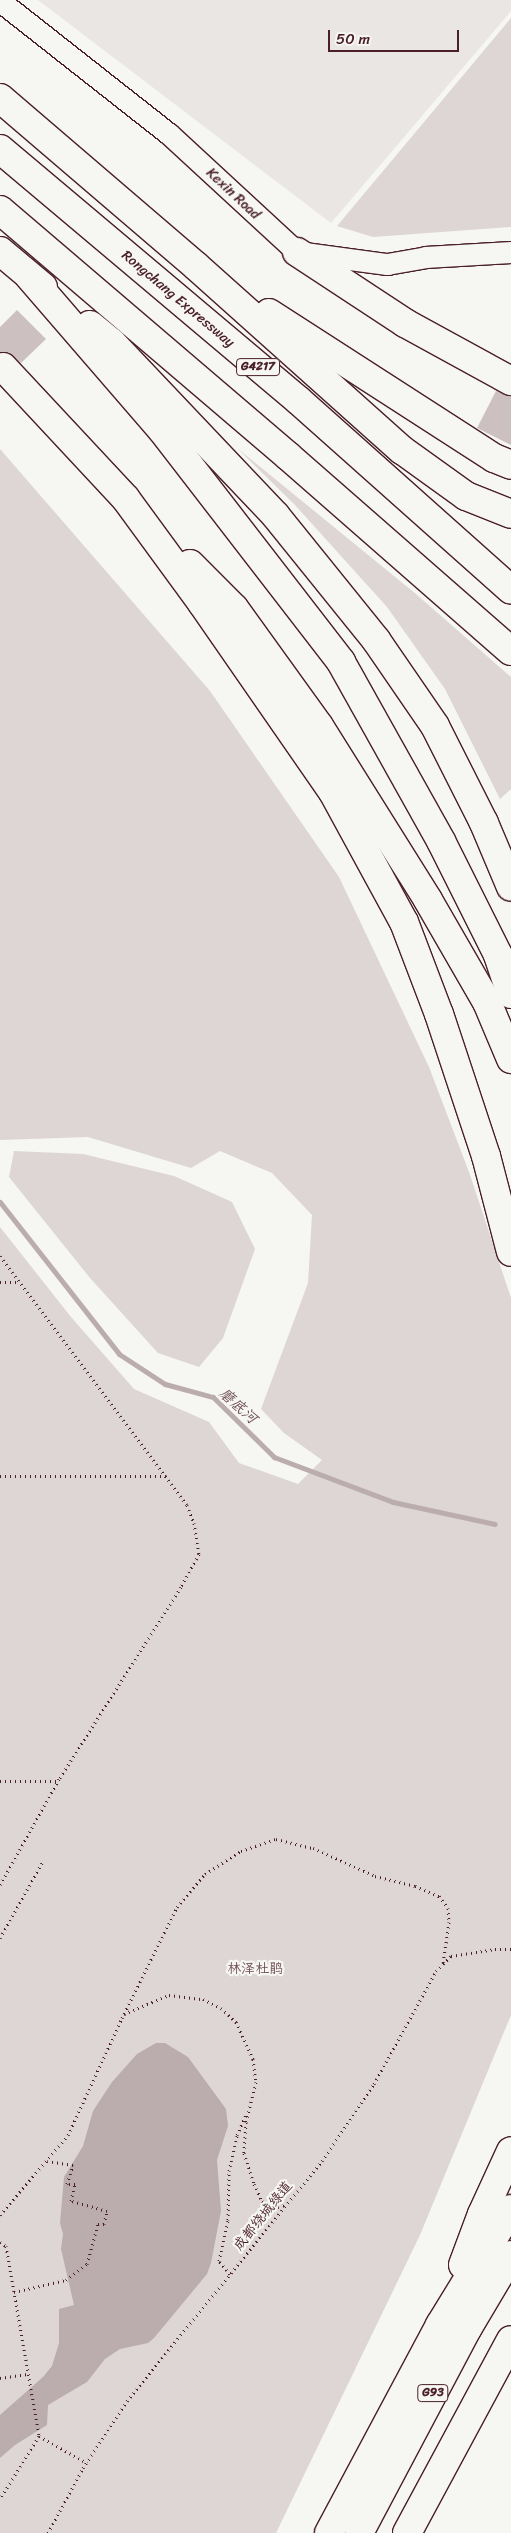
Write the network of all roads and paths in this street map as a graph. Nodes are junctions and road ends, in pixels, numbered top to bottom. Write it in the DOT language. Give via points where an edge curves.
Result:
graph roads {
  1 [pos="0,2"];
  2 [pos="0,98"];
  3 [pos="0,149"];
  4 [pos="0,210"];
  5 [pos="0,250"];
  6 [pos="297,252"];
  7 [pos="511,252"];
  8 [pos="196,266"];
  9 [pos="29,276"];
  10 [pos="1,366"];
  11 [pos="511,381"];
  12 [pos="511,465"];
  13 [pos="126,500"];
  14 [pos="511,514"];
  15 [pos="511,590"];
  16 [pos="511,651"];
  17 [pos="511,887"];
  18 [pos="511,994"];
  19 [pos="511,1059"];
  20 [pos="511,1252"];
  21 [pos="0,1256"];
  22 [pos="0,1282"];
  23 [pos="20,1282"];
  24 [pos="0,1476"];
  25 [pos="166,1476"];
  26 [pos="0,1781"];
  27 [pos="59,1781"];
  28 [pos="43,1861"];
  29 [pos="0,1885"];
  30 [pos="0,1938"];
  31 [pos="511,1949"];
  32 [pos="443,1964"];
  33 [pos="124,2014"];
  34 [pos="250,2108"];
  35 [pos="511,2152"];
  36 [pos="46,2161"];
  37 [pos="287,2205"];
  38 [pos="511,2209"];
  39 [pos="0,2215"];
  40 [pos="0,2242"];
  41 [pos="511,2254"];
  42 [pos="230,2274"];
  43 [pos="14,2292"];
  44 [pos="440,2325"];
  45 [pos="511,2340"];
  46 [pos="511,2369"];
  47 [pos="28,2374"];
  48 [pos="0,2378"];
  49 [pos="39,2436"];
  50 [pos="448,2454"];
  51 [pos="87,2463"];
  52 [pos="0,2499"];
  53 [pos="48,2533"];
  54 [pos="329,2533"];
  55 [pos="359,2533"];
  56 [pos="407,2533"];
  1 -- 6 [label="main road, Kexin Road" via="168,134"];
  2 -- 8 [label="highway"];
  3 -- 15 [label="highway, Rongchang Expressway / G4217" via="298,400"];
  4 -- 16 [label="highway"];
  5 -- 9 [label="highway"];
  6 -- 7 [label="main road" via="387,264 425,257"];
  6 -- 11 [label="highway" via="405,323"];
  8 -- 12 [label="highway" via="494,458"];
  8 -- 14 [label="highway" via="402,450 466,496"];
  9 -- 17 [label="highway" via="112,343 276,516 376,640 435,726 484,823"];
  9 -- 18 [label="highway" via="162,430 341,662 441,841 498,955"];
  10 -- 13 [label="highway"];
  13 -- 19 [label="highway" via="234,608 319,726 428,900 487,1002"];
  13 -- 20 [label="highway" via="333,792 404,922 439,1014 486,1156"];
  21 -- 23 [label="path"];
  22 -- 23 [label="path"];
  23 -- 25 [label="path"];
  24 -- 25 [label="path"];
  25 -- 27 [label="path" via="187,1505 199,1554"];
  26 -- 27 [label="path"];
  27 -- 29 [label="path"];
  28 -- 30 [label="path"];
  31 -- 32 [label="path, 成都绕城绿道" via="451,1956"];
  32 -- 33 [label="path" via="450,1922 448,1908 439,1896 375,1876 313,1848 276,1839 241,1851 204,1874 191,1887 177,1907"];
  32 -- 37 [label="path, 成都绕城绿道" via="436,1971 374,2084 322,2161"];
  33 -- 34 [label="path" via="169,1995 203,1999 222,2008 236,2022 252,2059 256,2082"];
  33 -- 36 [label="path" via="68,2135"];
  34 -- 37 [label="path" via="244,2152 254,2184 262,2201 274,2208"];
  34 -- 42 [label="path" via="237,2135 228,2171 228,2220 219,2261"];
  35 -- 44 [label="highway" via="482,2214"];
  36 -- 39 [label="path"];
  36 -- 43 [label="path" via="73,2165 68,2184 75,2184 70,2201 107,2211 104,2224 98,2224 87,2264 66,2280"];
  37 -- 42 [label="path, 成都绕城绿道"];
  38 -- 44 [label="highway"];
  40 -- 43 [label="path" via="6,2246"];
  41 -- 55 [label="highway, G93" via="467,2329"];
  42 -- 51 [label="path, 成都绕城绿道" via="127,2401"];
  43 -- 47 [label="path"];
  44 -- 54 [label="highway"];
  45 -- 50 [label="highway"];
  46 -- 50 [label="highway"];
  47 -- 48 [label="path"];
  47 -- 49 [label="path"];
  49 -- 51 [label="path"];
  49 -- 52 [label="path"];
  50 -- 56 [label="highway"];
  51 -- 53 [label="path, 成都绕城绿道"];
}
